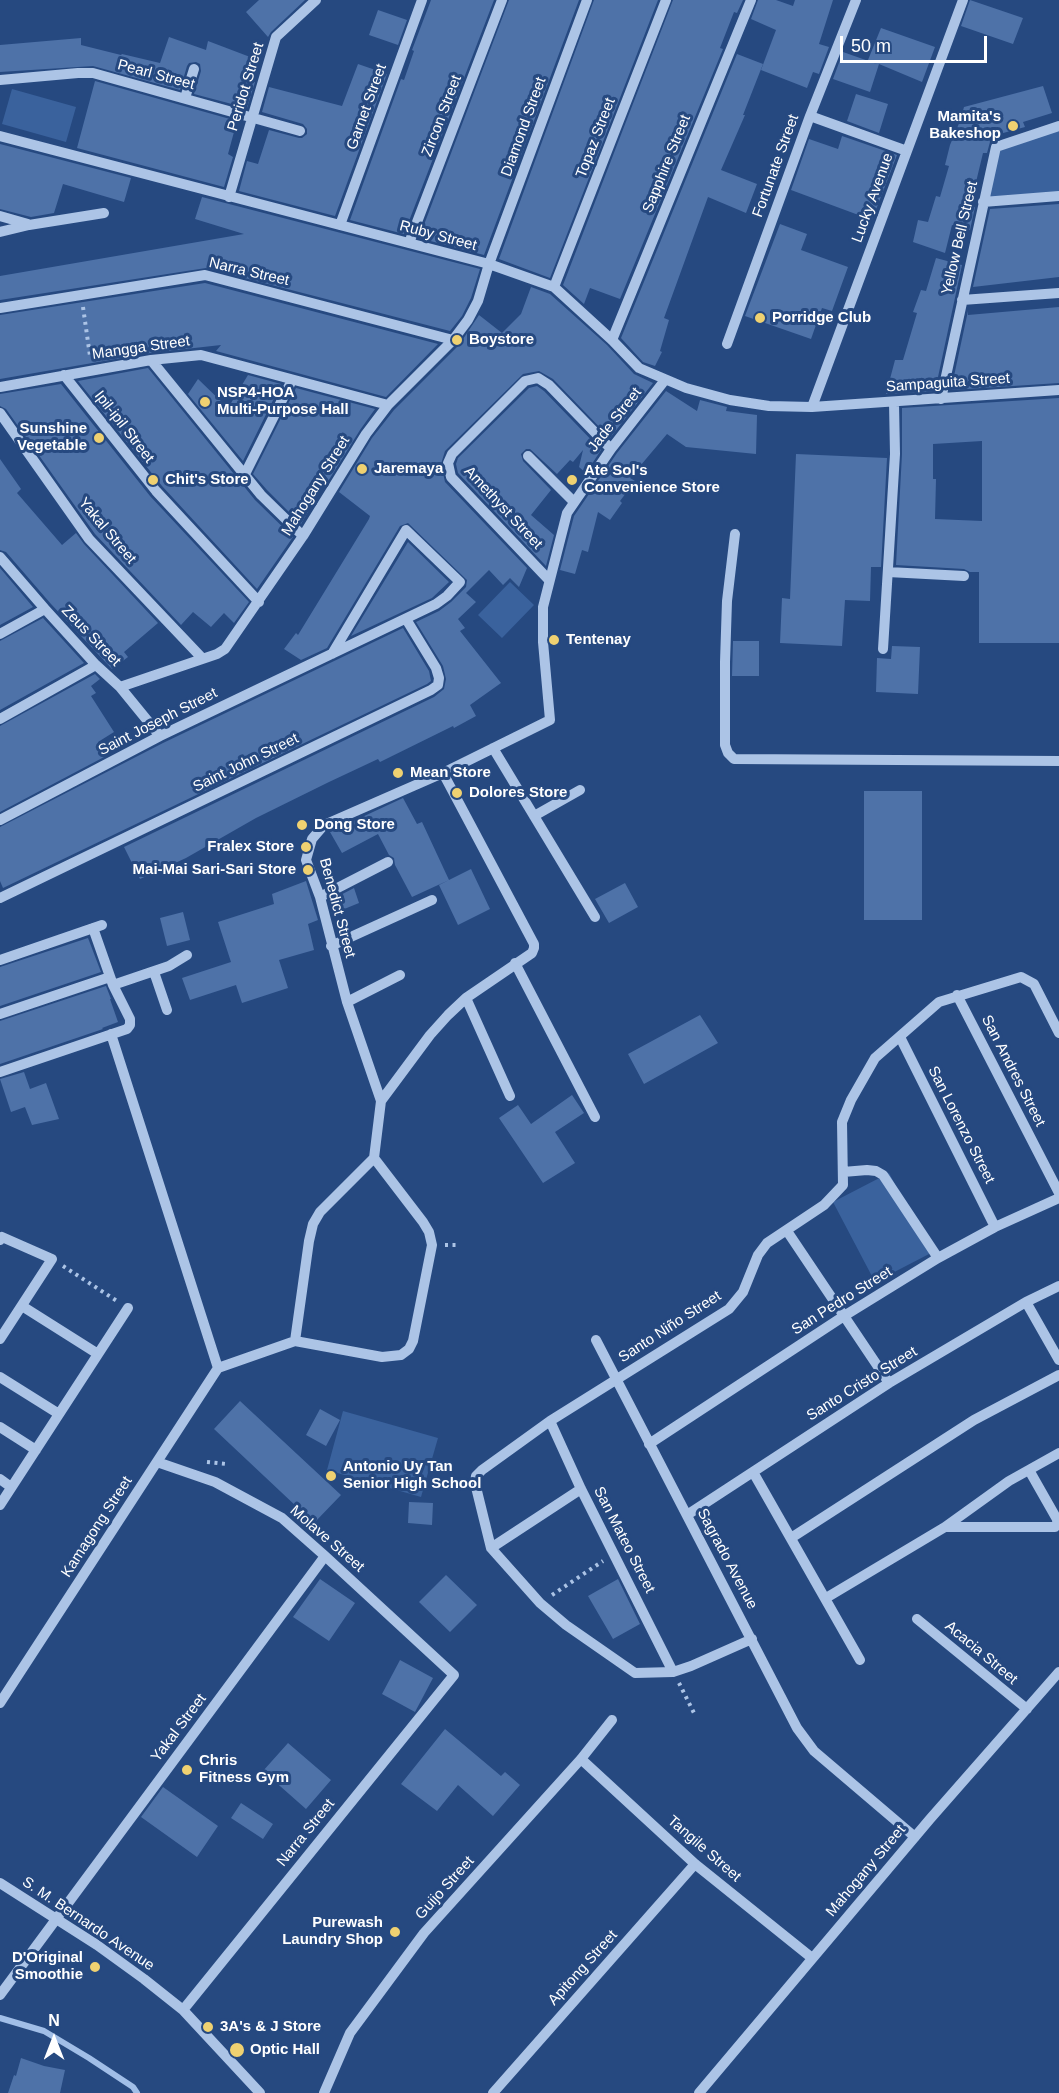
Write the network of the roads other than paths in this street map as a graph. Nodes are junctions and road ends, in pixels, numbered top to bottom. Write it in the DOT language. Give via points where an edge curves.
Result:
graph roads {
  1 [pos="316,0"];
  2 [pos="422,0"];
  3 [pos="502,0"];
  4 [pos="587,0"];
  5 [pos="666,0"];
  6 [pos="751,0"];
  7 [pos="856,0"];
  8 [pos="963,0"];
  9 [pos="194,69"];
  10 [pos="0,80"];
  11 [pos="185,98"];
  12 [pos="810,116"];
  13 [pos="252,117"];
  14 [pos="1059,126"];
  15 [pos="300,131"];
  16 [pos="0,136"];
  17 [pos="907,151"];
  18 [pos="1059,196"];
  19 [pos="229,197"];
  20 [pos="983,202"];
  21 [pos="104,213"];
  22 [pos="0,216"];
  23 [pos="29,225"];
  24 [pos="340,225"];
  25 [pos="0,232"];
  26 [pos="410,243"];
  27 [pos="489,264"];
  28 [pos="554,287"];
  29 [pos="1059,293"];
  30 [pos="962,300"];
  31 [pos="0,308"];
  32 [pos="453,339"];
  33 [pos="612,339"];
  34 [pos="727,344"];
  35 [pos="151,360"];
  36 [pos="64,375"];
  37 [pos="292,380"];
  38 [pos="665,380"];
  39 [pos="0,387"];
  40 [pos="1059,390"];
  41 [pos="941,399"];
  42 [pos="894,403"];
  43 [pos="388,405"];
  44 [pos="839,405"];
  45 [pos="812,407"];
  46 [pos="0,413"];
  47 [pos="611,449"];
  48 [pos="528,456"];
  49 [pos="244,474"];
  50 [pos="574,502"];
  51 [pos="735,534"];
  52 [pos="303,536"];
  53 [pos="0,556"];
  54 [pos="888,572"];
  55 [pos="964,576"];
  56 [pos="549,580"];
  57 [pos="259,602"];
  58 [pos="45,609"];
  59 [pos="406,620"];
  60 [pos="0,634"];
  61 [pos="883,649"];
  62 [pos="332,654"];
  63 [pos="202,658"];
  64 [pos="96,664"];
  65 [pos="120,687"];
  66 [pos="0,719"];
  67 [pos="550,720"];
  68 [pos="160,736"];
  69 [pos="493,748"];
  70 [pos="1059,761"];
  71 [pos="443,773"];
  72 [pos="580,790"];
  73 [pos="534,816"];
  74 [pos="0,820"];
  75 [pos="388,862"];
  76 [pos="320,897"];
  77 [pos="0,898"];
  78 [pos="432,900"];
  79 [pos="595,917"];
  80 [pos="331,946"];
  81 [pos="187,955"];
  82 [pos="0,960"];
  83 [pos="515,963"];
  84 [pos="154,972"];
  85 [pos="400,975"];
  86 [pos="112,981"];
  87 [pos="957,995"];
  88 [pos="466,998"];
  89 [pos="347,1002"];
  90 [pos="167,1010"];
  91 [pos="0,1014"];
  92 [pos="1059,1033"];
  93 [pos="111,1034"];
  94 [pos="900,1037"];
  95 [pos="0,1072"];
  96 [pos="510,1096"];
  97 [pos="381,1101"];
  98 [pos="595,1117"];
  99 [pos="374,1158"];
  100 [pos="843,1172"];
  101 [pos="1059,1193"];
  102 [pos="1059,1198"];
  103 [pos="995,1227"];
  104 [pos="787,1231"];
  105 [pos="0,1240"];
  106 [pos="939,1258"];
  107 [pos="1059,1286"];
  108 [pos="1026,1302"];
  109 [pos="22,1306"];
  110 [pos="128,1308"];
  111 [pos="844,1316"];
  112 [pos="0,1338"];
  113 [pos="596,1340"];
  114 [pos="295,1341"];
  115 [pos="98,1354"];
  116 [pos="1059,1360"];
  117 [pos="218,1368"];
  118 [pos="1059,1375"];
  119 [pos="0,1377"];
  120 [pos="616,1380"];
  121 [pos="889,1383"];
  122 [pos="58,1414"];
  123 [pos="550,1421"];
  124 [pos="0,1427"];
  125 [pos="649,1444"];
  126 [pos="36,1450"];
  127 [pos="1059,1453"];
  128 [pos="157,1462"];
  129 [pos="1029,1470"];
  130 [pos="753,1472"];
  131 [pos="0,1479"];
  132 [pos="12,1487"];
  133 [pos="581,1489"];
  134 [pos="0,1505"];
  135 [pos="687,1515"];
  136 [pos="945,1527"];
  137 [pos="791,1538"];
  138 [pos="490,1548"];
  139 [pos="325,1556"];
  140 [pos="826,1598"];
  141 [pos="917,1619"];
  142 [pos="752,1639"];
  143 [pos="860,1660"];
  144 [pos="673,1672"];
  145 [pos="1059,1672"];
  146 [pos="454,1675"];
  147 [pos="0,1703"];
  148 [pos="1027,1709"];
  149 [pos="612,1720"];
  150 [pos="581,1759"];
  151 [pos="915,1837"];
  152 [pos="695,1864"];
  153 [pos="0,1883"];
  154 [pos="56,1918"];
  155 [pos="812,1958"];
  156 [pos="0,1995"];
  157 [pos="183,2010"];
  158 [pos="260,2093"];
  159 [pos="324,2093"];
  160 [pos="493,2093"];
  161 [pos="699,2093"];
  1 -- 13 [label="street, Peridot Street" via="276,37"];
  2 -- 24 [label="street, Garnet Street"];
  3 -- 26 [label="street, Zircon Street"];
  4 -- 27 [label="street, Diamond Street"];
  5 -- 28 [label="street, Topaz Street"];
  6 -- 33 [label="street, Sapphire Street"];
  7 -- 12 [label="street, Fortunate Street"];
  8 -- 17 [label="street, Lucky Avenue"];
  9 -- 11 [label="street"];
  10 -- 11 [label="street, Pearl Street" via="87,72"];
  11 -- 13 [label="street, Pearl Street"];
  12 -- 17 [label="street"];
  12 -- 34 [label="street, Fortunate Street"];
  13 -- 15 [label="street, Pearl Street"];
  13 -- 19 [label="street, Peridot Street"];
  14 -- 20 [label="street, Yellow Bell Street" via="996,147"];
  16 -- 19 [label="street, Ruby Street"];
  17 -- 45 [label="street, Lucky Avenue"];
  18 -- 20 [label="street"];
  19 -- 24 [label="street, Ruby Street"];
  20 -- 30 [label="street, Yellow Bell Street"];
  21 -- 23 [label="street"];
  22 -- 23 [label="street"];
  23 -- 25 [label="street"];
  24 -- 26 [label="street, Ruby Street"];
  26 -- 27 [label="street, Ruby Street"];
  27 -- 28 [label="street, Ruby Street"];
  27 -- 32 [label="street, Mahogany Street" via="478,301"];
  28 -- 33 [label="street, Ruby Street"];
  29 -- 30 [label="street"];
  30 -- 41 [label="street, Yellow Bell Street"];
  31 -- 32 [label="street, Narra Street" via="205,275"];
  32 -- 43 [label="street, Mahogany Street"];
  33 -- 38 [label="street, Ruby Street" via="639,368"];
  35 -- 36 [label="street, Mangga Street"];
  35 -- 37 [label="street, Mangga Street" via="210,356"];
  35 -- 49 [label="street"];
  36 -- 39 [label="street, Mangga Street"];
  36 -- 57 [label="street, Ipil-ipil Street" via="156,491"];
  37 -- 43 [label="street, Mangga Street"];
  37 -- 49 [label="street"];
  38 -- 45 [label="street, Ruby Street" via="730,400"];
  38 -- 47 [label="street, Jade Street"];
  40 -- 41 [label="street, Sampaguita Street"];
  41 -- 42 [label="street, Sampaguita Street"];
  42 -- 44 [label="street, Sampaguita Street"];
  42 -- 54 [label="street"];
  43 -- 52 [label="street, Mahogany Street"];
  44 -- 45 [label="street, Ruby Street"];
  46 -- 63 [label="street, Yakal Street" via="89,539"];
  47 -- 50 [label="street, Jade Street"];
  47 -- 56 [label="street, Amethyst Street" via="538,378 525,381 452,454 448,463 451,477"];
  48 -- 50 [label="street"];
  49 -- 52 [label="street"];
  50 -- 56 [label="street, Jade Street" via="567,513"];
  51 -- 70 [label="street" via="725,662 726,745 734,759"];
  52 -- 57 [label="street, Mahogany Street"];
  53 -- 58 [label="street, Zeus Street"];
  54 -- 55 [label="street"];
  54 -- 61 [label="street"];
  56 -- 67 [label="street, Jade Street" via="543,607 543,642"];
  57 -- 63 [label="street, Mahogany Street" via="225,649"];
  58 -- 60 [label="street"];
  58 -- 64 [label="street, Zeus Street"];
  59 -- 62 [label="street, Saint Joseph Street"];
  59 -- 62 [label="street, Saint Joseph Street" via="464,585 402,526"];
  59 -- 77 [label="street, Saint John Street" via="436,668 438,685 431,690"];
  62 -- 68 [label="street, Saint Joseph Street"];
  63 -- 65 [label="street, Mahogany Street"];
  64 -- 65 [label="street, Zeus Street"];
  64 -- 66 [label="street"];
  65 -- 68 [label="street, Zeus Street"];
  67 -- 69 [label="street, Benedict Street"];
  68 -- 74 [label="street, Saint Joseph Street"];
  69 -- 71 [label="street, Benedict Street"];
  69 -- 73 [label="street"];
  71 -- 76 [label="street, Benedict Street" via="324,825 312,839 306,860"];
  71 -- 83 [label="street" via="534,944 532,953"];
  72 -- 73 [label="street"];
  73 -- 79 [label="street"];
  75 -- 76 [label="street"];
  76 -- 80 [label="street, Benedict Street"];
  78 -- 80 [label="street"];
  80 -- 89 [label="street, Benedict Street"];
  81 -- 84 [label="street"];
  82 -- 86 [label="street" via="97,926"];
  83 -- 88 [label="street"];
  83 -- 98 [label="street"];
  84 -- 86 [label="street"];
  84 -- 90 [label="street"];
  85 -- 89 [label="street"];
  86 -- 91 [label="street"];
  86 -- 93 [label="street" via="130,1024 127,1029"];
  87 -- 92 [label="street, Santo Niño Street" via="1022,977 1034,984"];
  87 -- 94 [label="street, Santo Niño Street" via="939,1002"];
  87 -- 101 [label="street, San Andres Street"];
  88 -- 96 [label="street"];
  88 -- 97 [label="street" via="430,1035"];
  89 -- 97 [label="street, Benedict Street"];
  93 -- 95 [label="street"];
  93 -- 117 [label="street"];
  94 -- 100 [label="street, Santo Niño Street" via="875,1058 851,1100 842,1122"];
  94 -- 103 [label="street, San Lorenzo Street"];
  97 -- 99 [label="street"];
  99 -- 114 [label="street" via="320,1212 313,1224"];
  99 -- 114 [label="street" via="431,1238 431,1256 413,1341 401,1355 390,1357"];
  100 -- 104 [label="street, Santo Niño Street" via="843,1185 824,1206"];
  100 -- 106 [label="street" via="867,1170 883,1175"];
  102 -- 103 [label="street, San Pedro Street"];
  103 -- 106 [label="street, San Pedro Street"];
  104 -- 111 [label="street"];
  104 -- 120 [label="street, Santo Niño Street" via="767,1243 758,1255 743,1292 729,1309"];
  105 -- 109 [label="street" via="2,1237 52,1259"];
  106 -- 111 [label="street, San Pedro Street"];
  107 -- 108 [label="street, Santo Cristo Street"];
  108 -- 116 [label="street"];
  108 -- 121 [label="street, Santo Cristo Street"];
  109 -- 112 [label="street"];
  109 -- 115 [label="street"];
  110 -- 115 [label="street"];
  111 -- 121 [label="street"];
  111 -- 125 [label="street, San Pedro Street"];
  113 -- 120 [label="street, Sagrado Avenue"];
  114 -- 117 [label="street"];
  115 -- 122 [label="street"];
  117 -- 128 [label="street, Kamagong Street"];
  118 -- 137 [label="street" via="974,1420"];
  119 -- 122 [label="street"];
  120 -- 123 [label="street, Santo Niño Street"];
  120 -- 125 [label="street, Sagrado Avenue"];
  121 -- 130 [label="street, Santo Cristo Street"];
  122 -- 126 [label="street"];
  123 -- 133 [label="street, San Mateo Street"];
  123 -- 138 [label="street, Santo Niño Street" via="476,1476"];
  124 -- 126 [label="street"];
  125 -- 135 [label="street, Sagrado Avenue"];
  126 -- 132 [label="street"];
  127 -- 129 [label="street"];
  128 -- 139 [label="street, Molave Street" via="215,1482 282,1518"];
  128 -- 147 [label="street, Kamagong Street"];
  129 -- 136 [label="street"];
  129 -- 136 [label="street" via="1058,1521 1055,1527"];
  130 -- 135 [label="street, Santo Cristo Street"];
  130 -- 137 [label="street"];
  131 -- 132 [label="street"];
  132 -- 134 [label="street"];
  133 -- 138 [label="street"];
  133 -- 144 [label="street, San Mateo Street"];
  135 -- 142 [label="street, Sagrado Avenue"];
  136 -- 140 [label="street"];
  137 -- 140 [label="street"];
  138 -- 144 [label="street" via="540,1603 634,1673"];
  139 -- 146 [label="street, Molave Street"];
  139 -- 154 [label="street, Yakal Street"];
  140 -- 143 [label="street"];
  141 -- 148 [label="street, Acacia Street"];
  142 -- 144 [label="street"];
  142 -- 151 [label="street, Sagrado Avenue" via="797,1728 814,1751"];
  145 -- 148 [label="street, Mahogany Street"];
  146 -- 157 [label="street, Narra Street"];
  148 -- 151 [label="street, Mahogany Street"];
  149 -- 150 [label="street, Guijo Street"];
  150 -- 152 [label="street, Tangile Street"];
  150 -- 159 [label="street, Guijo Street" via="424,1933 350,2033"];
  151 -- 155 [label="street, Mahogany Street"];
  152 -- 155 [label="street, Tangile Street"];
  152 -- 160 [label="street, Apitong Street"];
  153 -- 154 [label="street, S. M. Bernardo Avenue"];
  154 -- 156 [label="street, Yakal Street"];
  154 -- 157 [label="street, S. M. Bernardo Avenue"];
  155 -- 161 [label="street, Mahogany Street"];
  157 -- 158 [label="street, S. M. Bernardo Avenue"];
}
